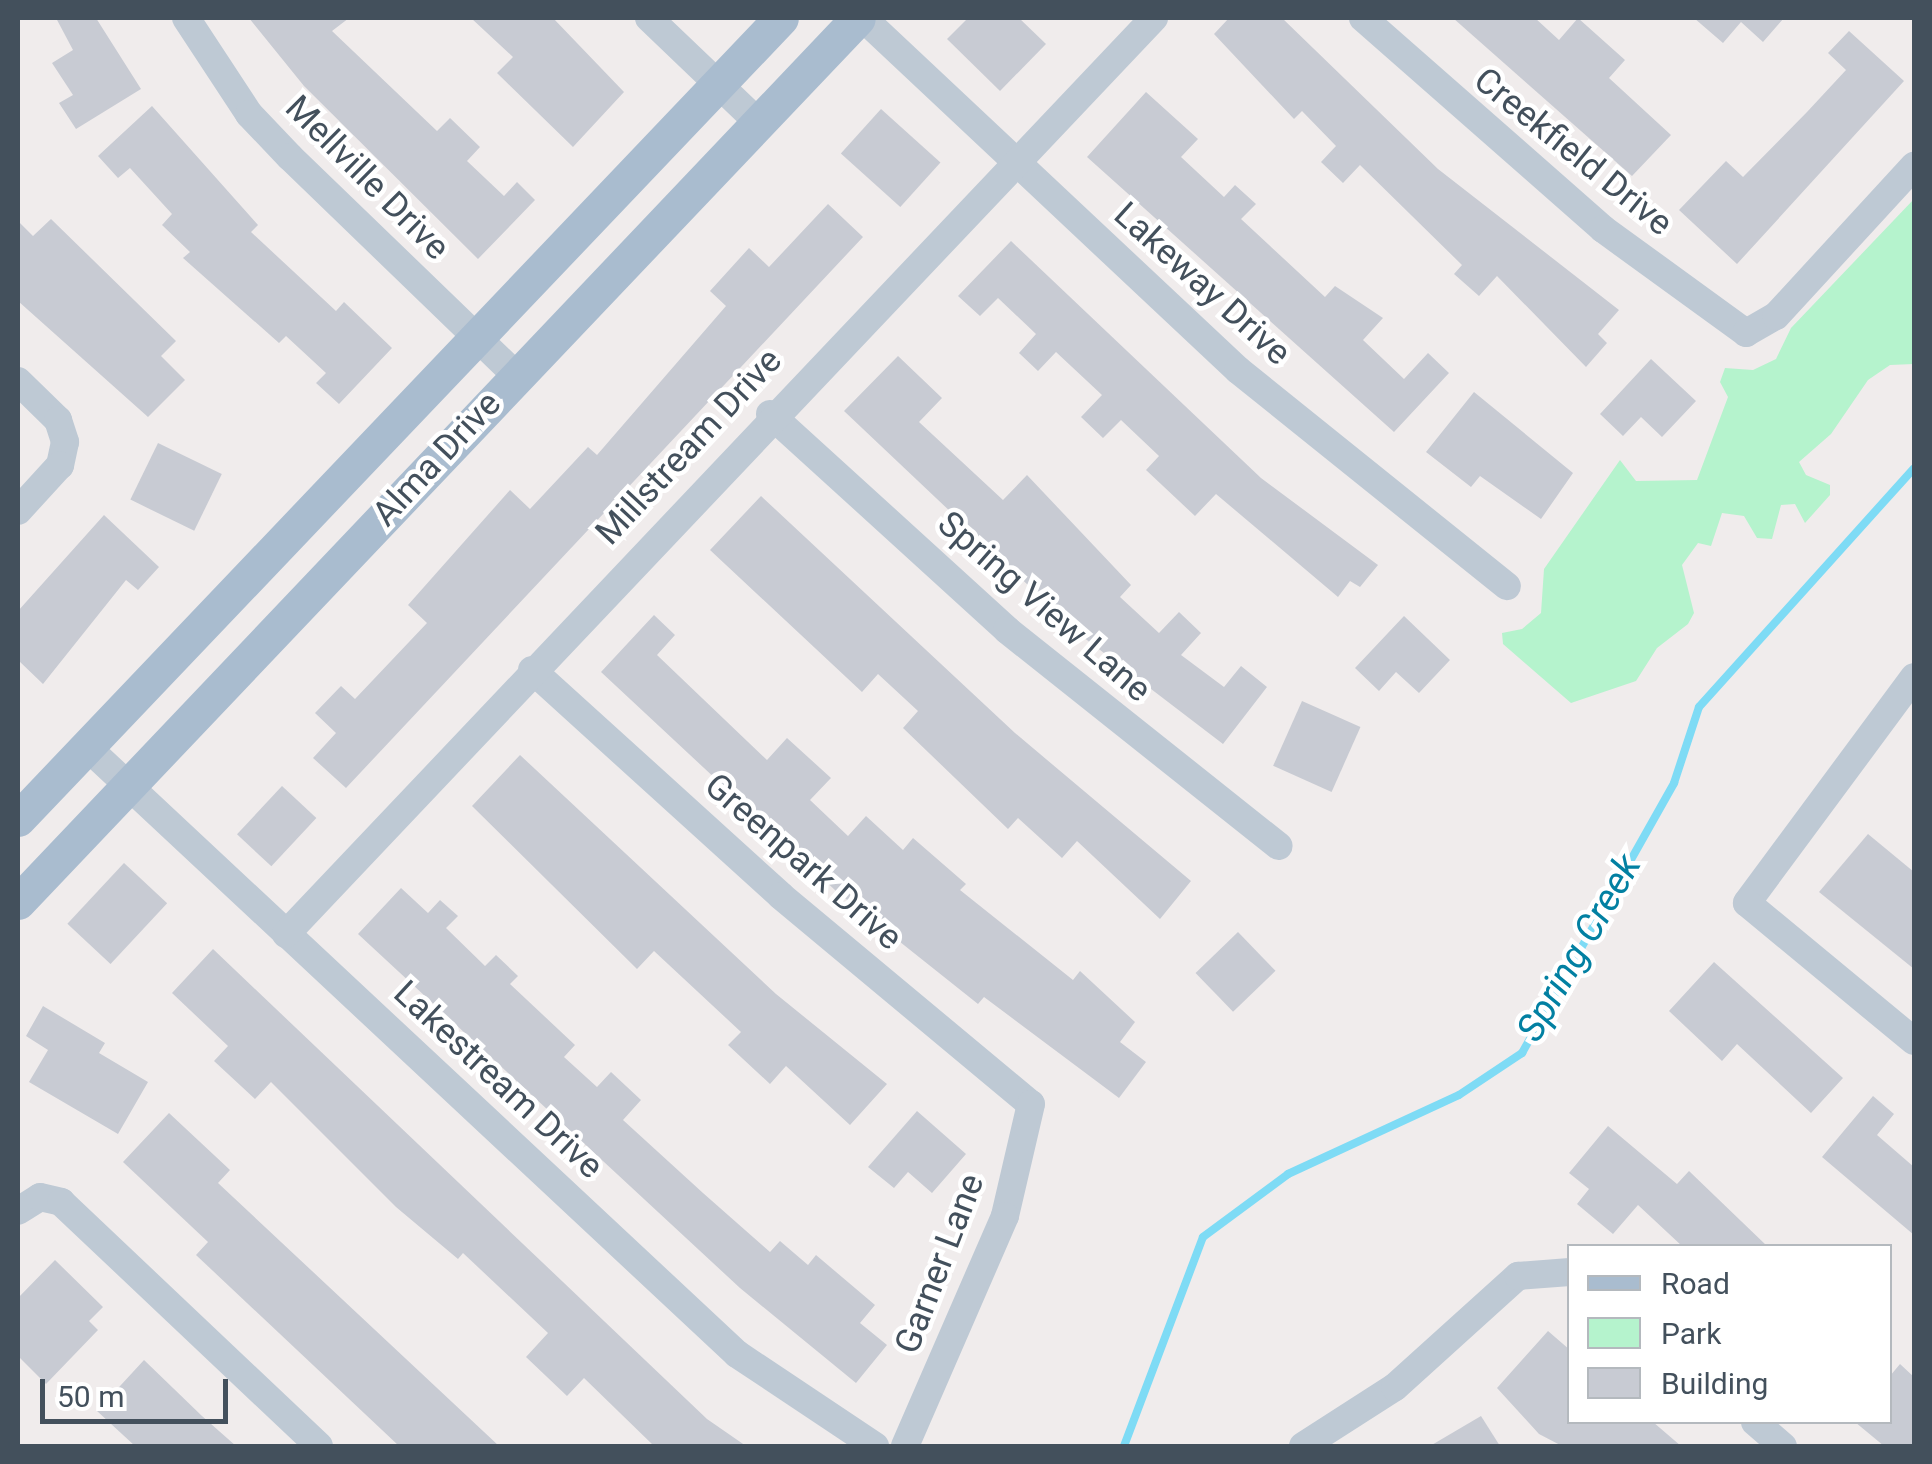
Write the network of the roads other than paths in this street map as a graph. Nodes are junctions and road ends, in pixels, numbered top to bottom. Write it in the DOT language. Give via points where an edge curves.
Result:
graph roads {
  1 [pos="186,18"];
  2 [pos="649,18"];
  3 [pos="781,18"];
  4 [pos="861,18"];
  5 [pos="1154,18"];
  6 [pos="1363,18"];
  7 [pos="718,84"];
  8 [pos="759,122"];
  9 [pos="1016,163"];
  10 [pos="1914,166"];
  11 [pos="478,340"];
  12 [pos="516,375"];
  13 [pos="18,381"];
  14 [pos="770,414"];
  15 [pos="18,511"];
  16 [pos="1507,586"];
  17 [pos="532,670"];
  18 [pos="1914,677"];
  19 [pos="87,747"];
  20 [pos="128,786"];
  21 [pos="18,820"];
  22 [pos="1279,846"];
  23 [pos="18,902"];
  24 [pos="286,934"];
  25 [pos="1914,1041"];
  26 [pos="1030,1104"];
  27 [pos="18,1211"];
  28 [pos="1555,1272"];
  29 [pos="1756,1424"];
  30 [pos="319,1446"];
  31 [pos="875,1446"];
  32 [pos="905,1446"];
  33 [pos="1303,1446"];
  34 [pos="1783,1446"];
  1 -- 11 [label="street, Mellville Drive" via="250,114"];
  2 -- 7 [label="street"];
  3 -- 7 [label="main road, Alma Drive"];
  4 -- 8 [label="main road, Alma Drive"];
  4 -- 9 [label="street, Lakeway Drive"];
  5 -- 9 [label="street, Millstream Drive"];
  6 -- 10 [label="street, Creekfield Drive" via="1588,217 1746,333 1776,316"];
  7 -- 8 [label="street"];
  7 -- 11 [label="main road, Alma Drive"];
  8 -- 12 [label="main road, Alma Drive"];
  9 -- 14 [label="street, Millstream Drive"];
  9 -- 16 [label="street, Lakeway Drive" via="1238,370"];
  11 -- 12 [label="street, Mellville Drive"];
  11 -- 19 [label="main road, Alma Drive"];
  12 -- 20 [label="main road, Alma Drive"];
  13 -- 15 [label="street" via="58,420 66,442 60,465"];
  14 -- 17 [label="street, Millstream Drive"];
  14 -- 22 [label="street, Spring View Lane" via="1006,630"];
  17 -- 24 [label="street, Millstream Drive"];
  17 -- 26 [label="street, Greenpark Drive" via="781,896"];
  18 -- 25 [label="street" via="1747,903"];
  19 -- 20 [label="street, Lakestream Drive"];
  19 -- 21 [label="main road, Alma Drive"];
  20 -- 23 [label="main road, Alma Drive"];
  20 -- 24 [label="street, Lakestream Drive"];
  24 -- 31 [label="street, Lakestream Drive" via="737,1354"];
  26 -- 32 [label="street, Garner Lane" via="1005,1216"];
  27 -- 30 [label="street" via="40,1197 61,1202"];
  28 -- 33 [label="street" via="1498,1290 1395,1387"];
  29 -- 34 [label="street"];
}
